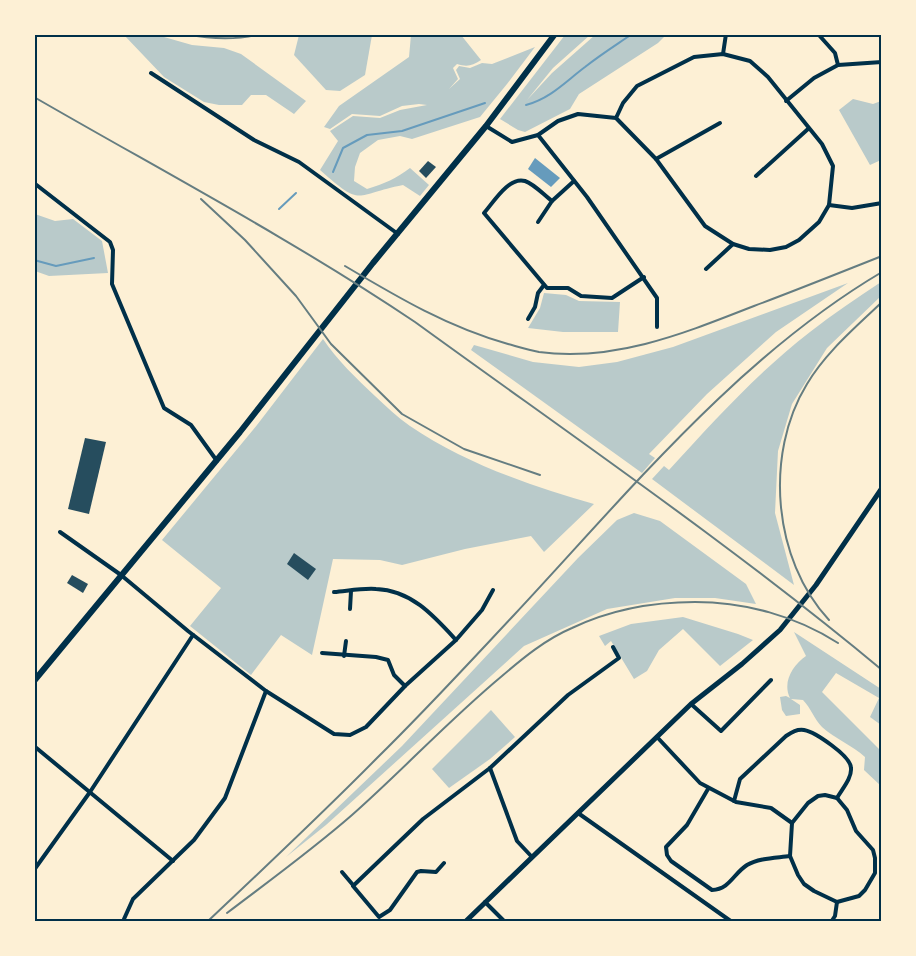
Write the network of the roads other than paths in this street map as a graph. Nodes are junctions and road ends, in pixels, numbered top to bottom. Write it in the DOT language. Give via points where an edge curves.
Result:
graph roads {
  1 [pos="555,34"];
  2 [pos="726,34"];
  3 [pos="818,34"];
  4 [pos="723,54"];
  5 [pos="882,62"];
  6 [pos="837,65"];
  7 [pos="151,72"];
  8 [pos="786,100"];
  9 [pos="616,118"];
  10 [pos="720,123"];
  11 [pos="486,126"];
  12 [pos="808,129"];
  13 [pos="538,135"];
  14 [pos="656,159"];
  15 [pos="756,176"];
  16 [pos="574,181"];
  17 [pos="34,183"];
  18 [pos="552,201"];
  19 [pos="882,203"];
  20 [pos="830,205"];
  21 [pos="538,222"];
  22 [pos="398,234"];
  23 [pos="733,244"];
  24 [pos="706,269"];
  25 [pos="644,277"];
  26 [pos="543,285"];
  27 [pos="528,319"];
  28 [pos="657,327"];
  29 [pos="217,461"];
  30 [pos="882,488"];
  31 [pos="60,532"];
  32 [pos="121,575"];
  33 [pos="493,590"];
  34 [pos="351,591"];
  35 [pos="334,592"];
  36 [pos="350,609"];
  37 [pos="193,635"];
  38 [pos="346,640"];
  39 [pos="456,640"];
  40 [pos="613,647"];
  41 [pos="322,653"];
  42 [pos="344,656"];
  43 [pos="35,678"];
  44 [pos="771,680"];
  45 [pos="405,686"];
  46 [pos="266,691"];
  47 [pos="691,704"];
  48 [pos="657,737"];
  49 [pos="34,746"];
  50 [pos="490,768"];
  51 [pos="708,789"];
  52 [pos="90,792"];
  53 [pos="837,798"];
  54 [pos="734,801"];
  55 [pos="577,812"];
  56 [pos="792,823"];
  57 [pos="790,856"];
  58 [pos="532,857"];
  59 [pos="173,861"];
  60 [pos="882,863"];
  61 [pos="444,864"];
  62 [pos="876,864"];
  63 [pos="34,870"];
  64 [pos="342,872"];
  65 [pos="353,886"];
  66 [pos="485,902"];
  67 [pos="837,902"];
  68 [pos="380,919"];
  69 [pos="728,920"];
  70 [pos="126,921"];
  71 [pos="465,921"];
  72 [pos="505,921"];
  73 [pos="831,921"];
  1 -- 11 [label="main road"];
  2 -- 4 [label="street"];
  3 -- 6 [label="street" via="835,53"];
  4 -- 8 [label="street" via="750,61"];
  4 -- 9 [label="street" via="694,57 637,86"];
  5 -- 6 [label="street"];
  6 -- 8 [label="street"];
  7 -- 22 [label="street" via="254,140 299,162"];
  8 -- 12 [label="street"];
  9 -- 13 [label="street" via="578,114 558,121"];
  9 -- 14 [label="street"];
  10 -- 14 [label="street"];
  11 -- 13 [label="street" via="512,142"];
  11 -- 22 [label="main road"];
  12 -- 15 [label="street"];
  12 -- 20 [label="street" via="822,144 833,166"];
  13 -- 16 [label="street"];
  14 -- 23 [label="street" via="705,226"];
  16 -- 18 [label="street"];
  16 -- 25 [label="street"];
  17 -- 29 [label="street" via="110,242 112,284 164,408 191,425"];
  18 -- 21 [label="street"];
  18 -- 26 [label="street" via="526,181 518,180 484,213"];
  19 -- 20 [label="street" via="852,208"];
  20 -- 23 [label="street" via="809,233 786,247 749,249"];
  22 -- 29 [label="main road"];
  23 -- 24 [label="street"];
  25 -- 26 [label="street" via="612,298 581,296 568,288"];
  25 -- 28 [label="street" via="657,298"];
  26 -- 27 [label="street"];
  29 -- 32 [label="main road"];
  30 -- 47 [label="main road" via="780,630"];
  31 -- 32 [label="street"];
  32 -- 37 [label="street"];
  32 -- 43 [label="main road"];
  33 -- 39 [label="street" via="482,610"];
  34 -- 35 [label="street"];
  34 -- 36 [label="street"];
  34 -- 39 [label="street" via="374,588 410,598 431,613"];
  37 -- 46 [label="street"];
  37 -- 52 [label="street"];
  38 -- 42 [label="street"];
  39 -- 45 [label="street"];
  40 -- 50 [label="street" via="619,658 568,694"];
  41 -- 42 [label="street"];
  42 -- 45 [label="street" via="388,660 394,675"];
  44 -- 47 [label="street" via="721,731"];
  45 -- 46 [label="street" via="366,727 350,735 334,734"];
  46 -- 59 [label="street" via="225,798"];
  47 -- 48 [label="main road"];
  48 -- 51 [label="street"];
  48 -- 55 [label="main road"];
  49 -- 52 [label="street"];
  50 -- 58 [label="street" via="517,841"];
  50 -- 65 [label="street" via="423,819"];
  51 -- 54 [label="street"];
  51 -- 57 [label="street" via="687,825 666,847 671,861 712,890 718,890 745,866"];
  52 -- 59 [label="street"];
  52 -- 63 [label="street"];
  53 -- 54 [label="street" via="852,765 830,744 801,730 786,735 740,780"];
  53 -- 56 [label="street" via="818,796"];
  53 -- 62 [label="street" via="856,831 873,850"];
  54 -- 56 [label="street" via="771,808"];
  55 -- 58 [label="main road"];
  55 -- 69 [label="street"];
  56 -- 57 [label="street"];
  57 -- 67 [label="street" via="804,884"];
  58 -- 66 [label="main road"];
  59 -- 70 [label="street" via="133,899"];
  60 -- 62 [label="street"];
  61 -- 68 [label="street" via="436,872 417,872"];
  62 -- 67 [label="street" via="875,873 859,896"];
  64 -- 65 [label="street"];
  65 -- 68 [label="street"];
  66 -- 71 [label="main road"];
  66 -- 72 [label="street"];
  67 -- 73 [label="street"];
}
